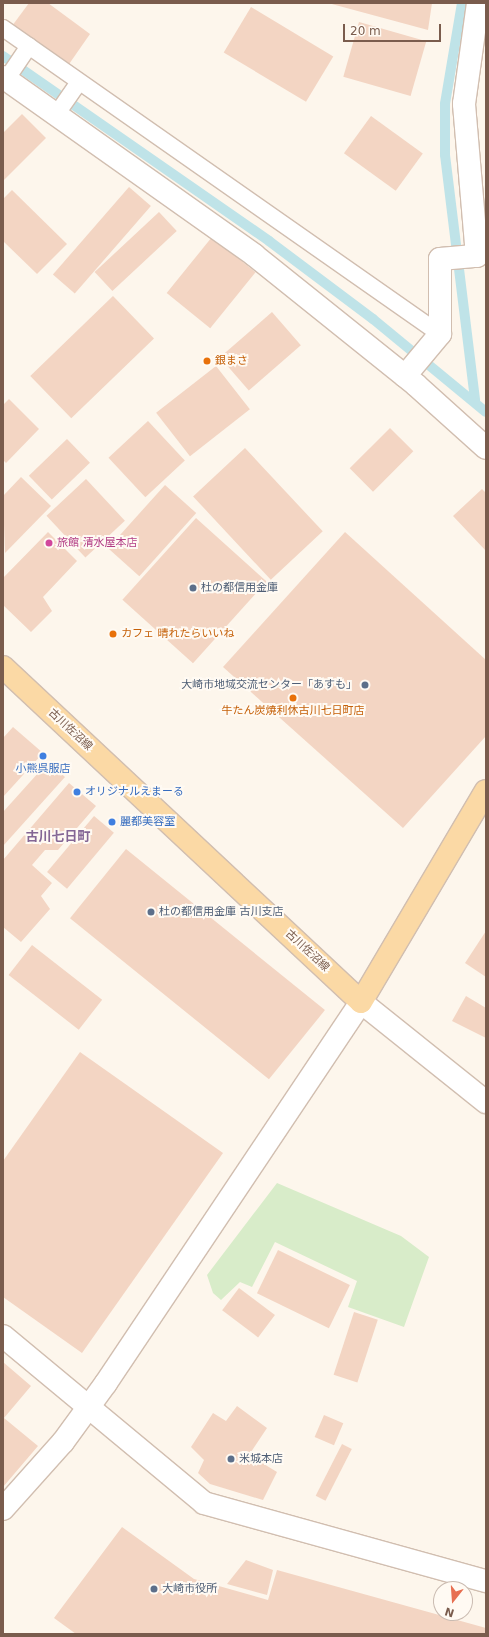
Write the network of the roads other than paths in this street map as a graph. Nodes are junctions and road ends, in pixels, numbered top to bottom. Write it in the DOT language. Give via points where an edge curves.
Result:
graph roads {
  1 [pos="478,3"];
  2 [pos="3,28"];
  3 [pos="29,46"];
  4 [pos="5,78"];
  5 [pos="79,82"];
  6 [pos="56,115"];
  7 [pos="423,355"];
  8 [pos="486,448"];
  9 [pos="3,667"];
  10 [pos="486,791"];
  11 [pos="361,1002"];
  12 [pos="486,1102"];
  13 [pos="3,1336"];
  14 [pos="90,1406"];
  15 [pos="3,1509"];
  16 [pos="486,1581"];
  1 -- 7 [label="street" via="464,104 477,256 440,259"];
  2 -- 3 [label="lane"];
  3 -- 4 [label="lane"];
  3 -- 5 [label="lane"];
  4 -- 6 [label="street"];
  5 -- 6 [label="lane"];
  5 -- 7 [label="lane"];
  6 -- 7 [label="street" via="254,255"];
  7 -- 8 [label="street"];
  9 -- 11 [label="main road, 古川佐沼線"];
  10 -- 11 [label="main road"];
  11 -- 12 [label="street"];
  11 -- 14 [label="street"];
  13 -- 14 [label="street"];
  14 -- 15 [label="street" via="63,1442"];
  14 -- 16 [label="street" via="204,1503"];
}
